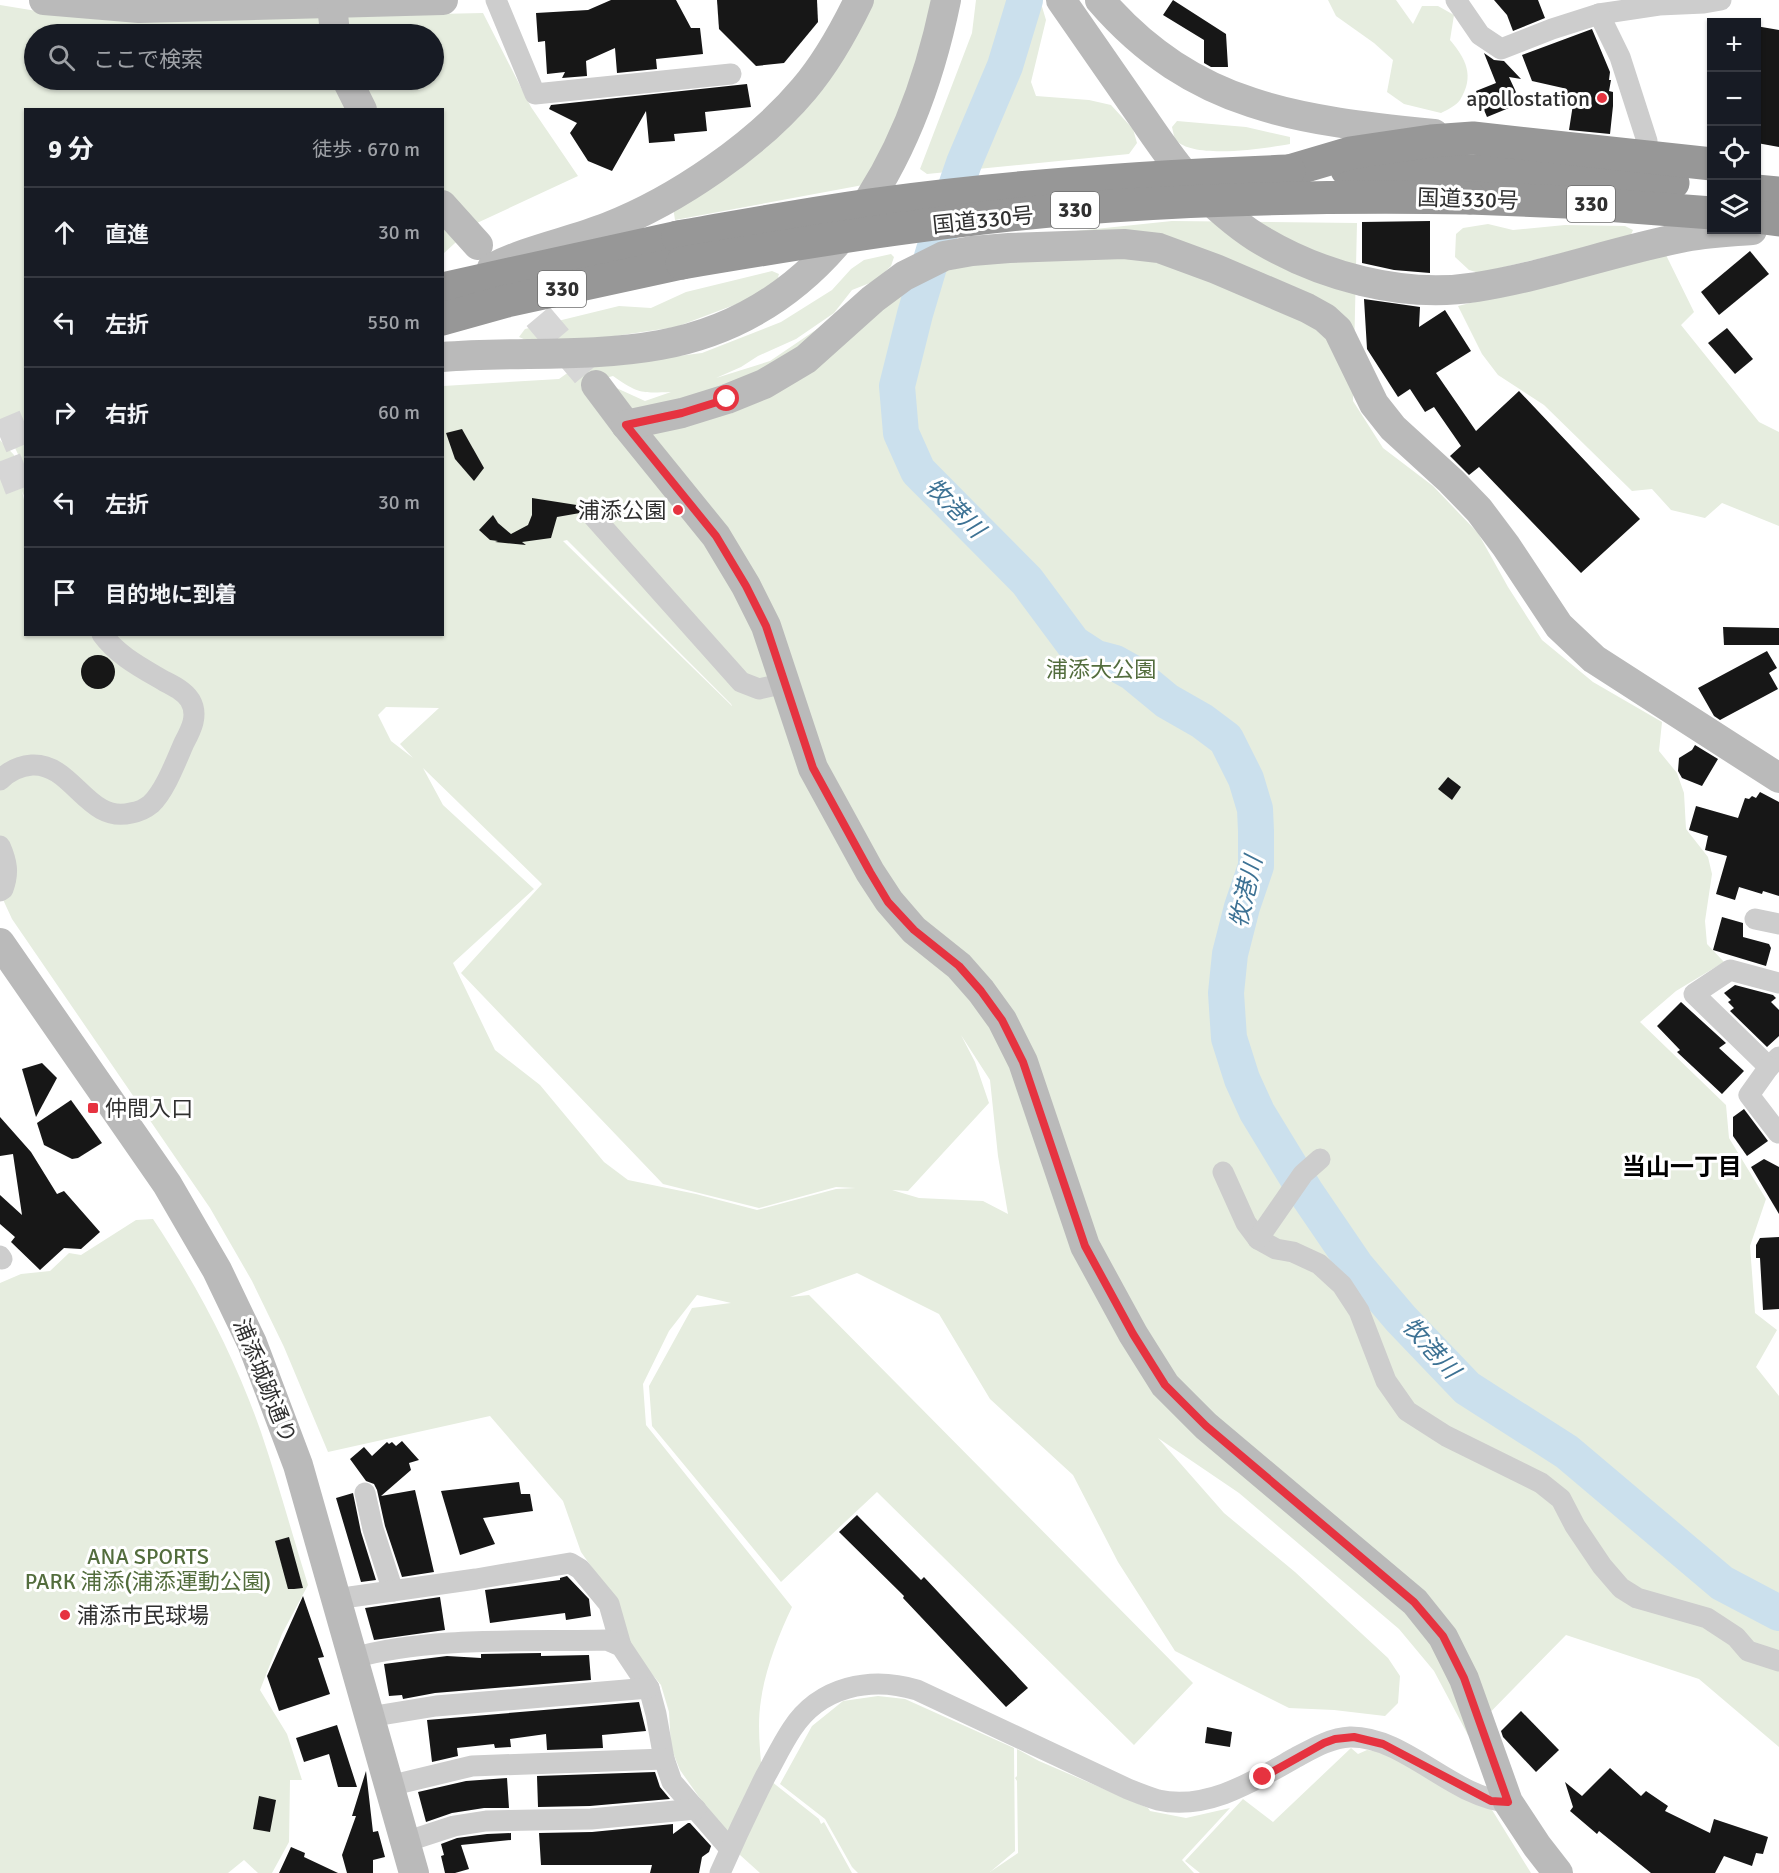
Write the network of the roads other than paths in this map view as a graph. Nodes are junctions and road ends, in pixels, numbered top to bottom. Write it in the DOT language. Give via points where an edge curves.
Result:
graph roads {
  1 [pos="44,0"];
  2 [pos="443,0"];
  3 [pos="496,0"];
  4 [pos="859,0"];
  5 [pos="946,0"];
  6 [pos="1061,0"];
  7 [pos="1100,0"];
  8 [pos="1456,0"];
  9 [pos="1721,0"];
  10 [pos="331,2"];
  11 [pos="1599,14"];
  12 [pos="334,24"];
  13 [pos="731,74"];
  14 [pos="352,90"];
  15 [pos="361,108"];
  16 [pos="1473,138"];
  17 [pos="1647,141"];
  18 [pos="1707,163"];
  19 [pos="1761,169"];
  20 [pos="1288,171"];
  21 [pos="1779,171"];
  22 [pos="1471,185"];
  23 [pos="1707,186"];
  24 [pos="1761,191"];
  25 [pos="1779,193"];
  26 [pos="444,207"];
  27 [pos="1707,213"];
  28 [pos="1761,219"];
  29 [pos="1779,222"];
  30 [pos="1761,227"];
  31 [pos="1719,234"];
  32 [pos="478,245"];
  33 [pos="680,250"];
  34 [pos="450,287"];
  35 [pos="444,318"];
  36 [pos="444,357"];
  37 [pos="596,385"];
  38 [pos="626,425"];
  39 [pos="592,515"];
  40 [pos="104,636"];
  41 [pos="785,683"];
  42 [pos="1779,778"];
  43 [pos="0,780"];
  44 [pos="0,846"];
  45 [pos="0,891"];
  46 [pos="1755,919"];
  47 [pos="1779,924"];
  48 [pos="0,943"];
  49 [pos="1779,983"];
  50 [pos="1774,1062"];
  51 [pos="1778,1133"];
  52 [pos="1320,1159"];
  53 [pos="1223,1172"];
  54 [pos="1262,1234"];
  55 [pos="365,1493"];
  56 [pos="393,1590"];
  57 [pos="336,1599"];
  58 [pos="621,1646"];
  59 [pos="353,1658"];
  60 [pos="1779,1661"];
  61 [pos="648,1688"];
  62 [pos="369,1717"];
  63 [pos="664,1759"];
  64 [pos="389,1786"];
  65 [pos="1508,1802"];
  66 [pos="696,1809"];
  67 [pos="405,1842"];
  68 [pos="730,1849"];
  69 [pos="414,1873"];
  70 [pos="720,1873"];
  71 [pos="1558,1873"];
  1 -- 10 [label="street" via="139,8"];
  2 -- 10 [label="street"];
  3 -- 13 [label="street" via="535,94"];
  4 -- 34 [label="street" via="835,46 804,89 740,150 645,210 608,227 508,260"];
  5 -- 36 [label="street" via="919,96 872,196 832,248 784,293 740,319 661,345"];
  6 -- 31 [label="street" via="1190,180 1256,237 1333,273 1383,286 1474,287 1520,279 1669,240"];
  7 -- 16 [label="street" via="1157,54 1212,88 1241,100 1277,111 1366,127"];
  8 -- 11 [label="street" via="1480,35 1501,49"];
  9 -- 11 [label="street" via="1659,4"];
  10 -- 12 [label="street"];
  11 -- 17 [label="street" via="1620,57"];
  14 -- 15 [label="street"];
  16 -- 18 [label="highway"];
  16 -- 20 [label="highway, 330" via="1350,153"];
  19 -- 21 [label="highway"];
  20 -- 22 [label="highway, 国道330号 / 330"];
  20 -- 33 [label="highway, 国道330号 / 330, bridge" via="1120,179 846,208"];
  22 -- 23 [label="highway, 国道330号 / 330" via="1587,176"];
  22 -- 27 [label="highway, 国道330号 / 330" via="1577,203"];
  22 -- 33 [label="highway, 国道330号 / 330, bridge" via="1398,197 1109,206"];
  24 -- 25 [label="highway"];
  26 -- 32 [label="street"];
  28 -- 29 [label="highway"];
  29 -- 30 [label="street"];
  33 -- 34 [label="highway, 国道330号 / 330"];
  33 -- 35 [label="highway, 国道330号 / 330"];
  37 -- 38 [label="street"];
  38 -- 41 [label="street" via="716,536 766,626"];
  38 -- 42 [label="street" via="682,413 764,384 806,359 904,276 944,256 1009,248 1124,244 1159,248 1325,318 1338,330 1374,404 1393,428 1479,510 1559,626 1594,659"];
  39 -- 41 [label="street" via="741,682 759,689"];
  40 -- 43 [label="street" via="120,653 178,689 191,703 191,731 159,793 140,811 115,814 92,804 63,776 44,766 26,765"];
  41 -- 65 [label="street" via="813,768 888,902 959,966 1002,1020 1023,1062 1085,1246 1165,1385 1206,1426 1414,1602 1443,1636 1464,1678"];
  44 -- 45 [label="street" via="8,874"];
  46 -- 47 [label="street"];
  48 -- 57 [label="street, 浦添城跡通り" via="161,1175 217,1270 252,1343 284,1426"];
  49 -- 50 [label="street" via="1730,970 1694,994"];
  50 -- 51 [label="street" via="1749,1095"];
  52 -- 54 [label="street" via="1303,1174"];
  53 -- 54 [label="street" via="1246,1223"];
  54 -- 60 [label="street" via="1276,1249 1319,1264 1342,1285 1359,1311 1386,1381 1407,1411 1561,1499 1575,1526 1621,1588 1637,1598 1707,1618 1736,1636 1748,1651"];
  55 -- 56 [label="street"];
  56 -- 57 [label="street"];
  56 -- 58 [label="street" via="570,1563 580,1569 609,1604"];
  57 -- 59 [label="street, 浦添城跡通り"];
  58 -- 59 [label="street" via="607,1640 454,1643 387,1649"];
  58 -- 61 [label="street"];
  59 -- 62 [label="street, 浦添城跡通り"];
  61 -- 62 [label="street" via="436,1706"];
  61 -- 63 [label="street"];
  62 -- 64 [label="street, 浦添城跡通り"];
  63 -- 64 [label="street" via="472,1766"];
  63 -- 66 [label="street" via="672,1782"];
  64 -- 67 [label="street, 浦添城跡通り"];
  65 -- 68 [label="street" via="1491,1801 1398,1751 1354,1737 1324,1743 1221,1795 1190,1802 1160,1800 1128,1789 917,1690 883,1683 862,1684 826,1696 793,1728"];
  65 -- 71 [label="street"];
  66 -- 67 [label="street" via="591,1819 486,1821 454,1826"];
  66 -- 68 [label="street"];
  67 -- 69 [label="street, 浦添城跡通り"];
  68 -- 70 [label="street"];
}
